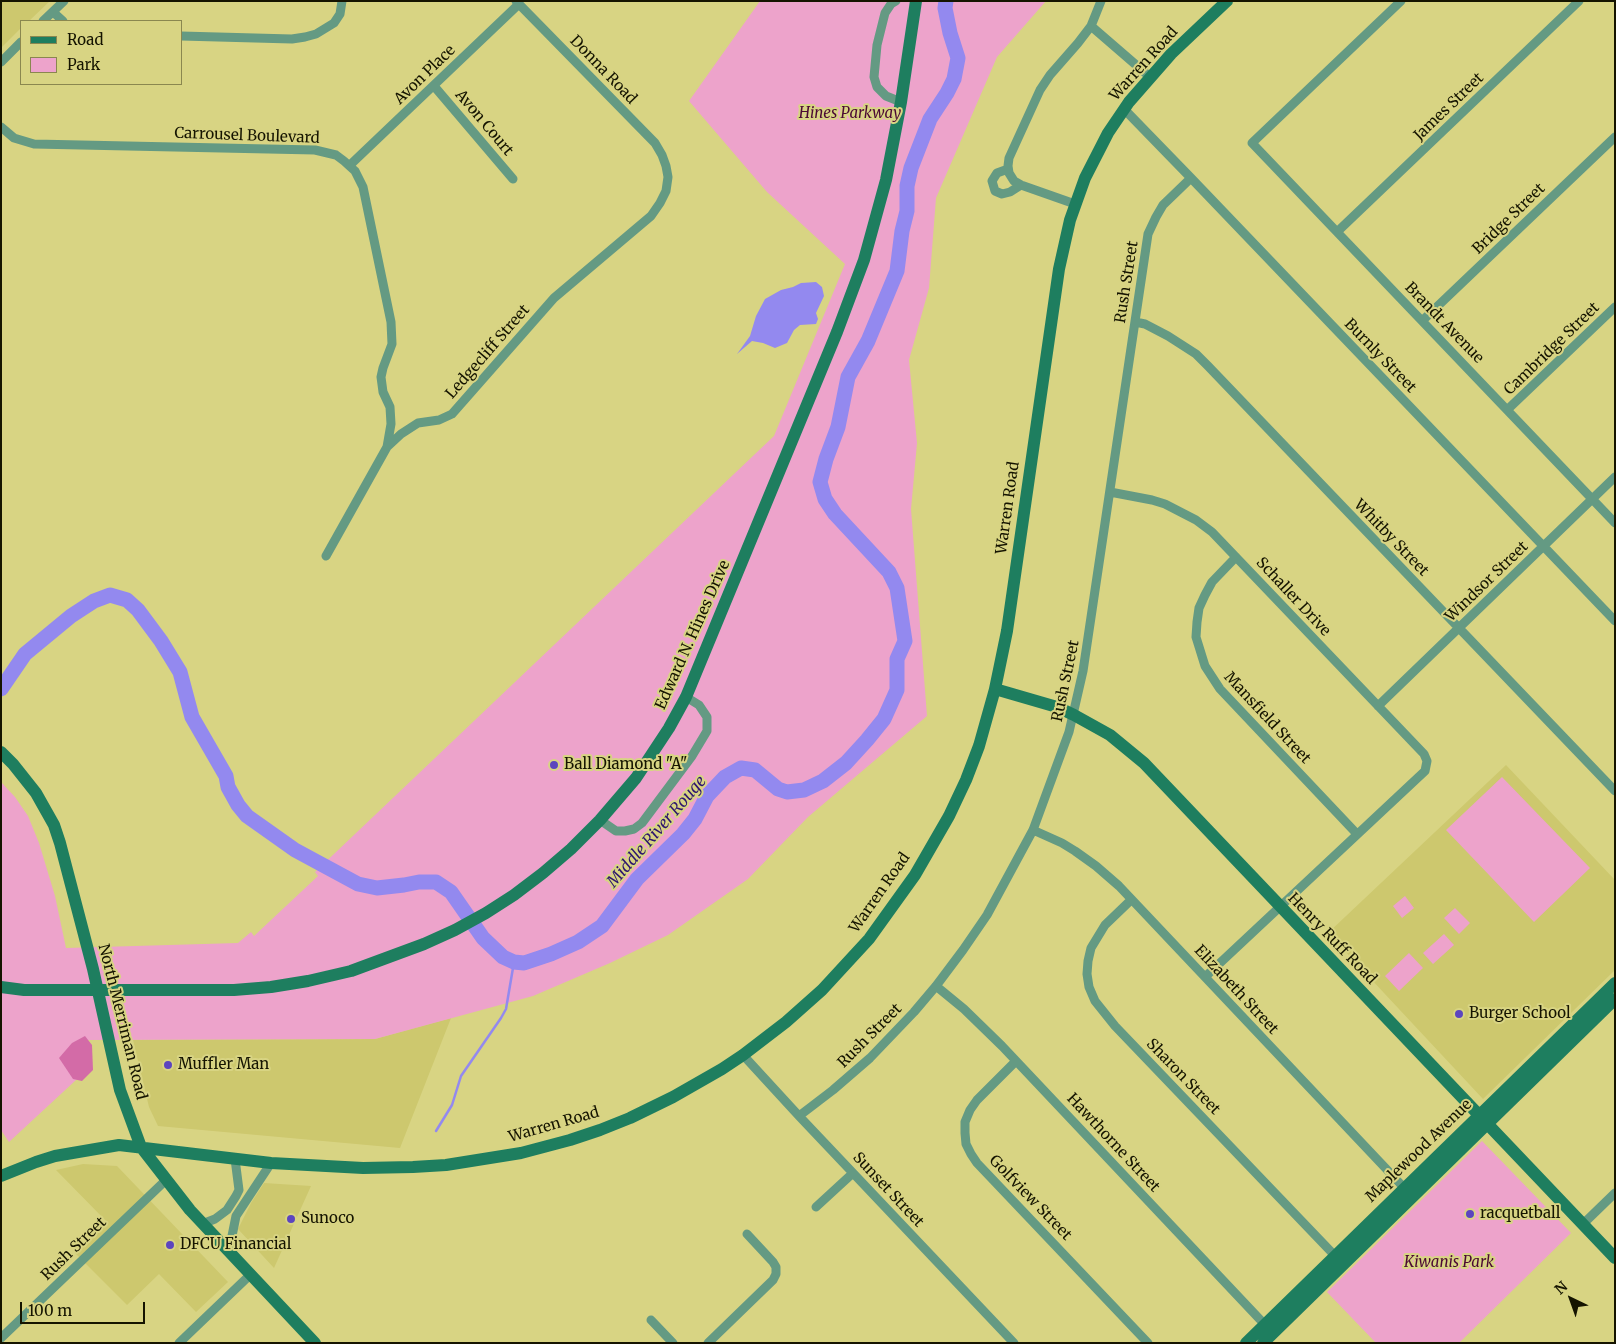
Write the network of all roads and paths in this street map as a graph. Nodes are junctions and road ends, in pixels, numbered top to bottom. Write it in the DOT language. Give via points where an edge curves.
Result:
graph roads {
  1 [pos="64,1"];
  2 [pos="896,1"];
  3 [pos="916,1"];
  4 [pos="1101,1"];
  5 [pos="1227,1"];
  6 [pos="1401,1"];
  7 [pos="1579,1"];
  8 [pos="517,3"];
  9 [pos="342,5"];
  10 [pos="53,12"];
  11 [pos="44,20"];
  12 [pos="62,20"];
  13 [pos="1091,26"];
  14 [pos="182,36"];
  15 [pos="20,43"];
  16 [pos="1,62"];
  17 [pos="1150,77"];
  18 [pos="434,86"];
  19 [pos="902,102"];
  20 [pos="1124,109"];
  21 [pos="3,132"];
  22 [pos="1615,137"];
  23 [pos="665,162"];
  24 [pos="350,166"];
  25 [pos="1008,168"];
  26 [pos="1191,178"];
  27 [pos="513,179"];
  28 [pos="1021,185"];
  29 [pos="1075,204"];
  30 [pos="1337,232"];
  31 [pos="1615,307"];
  32 [pos="1422,321"];
  33 [pos="1135,322"];
  34 [pos="1507,410"];
  35 [pos="387,446"];
  36 [pos="1615,477"];
  37 [pos="1110,492"];
  38 [pos="1592,499"];
  39 [pos="1615,522"];
  40 [pos="1543,547"];
  41 [pos="326,556"];
  42 [pos="1236,556"];
  43 [pos="1615,621"];
  44 [pos="1459,628"];
  45 [pos="995,689"];
  46 [pos="686,697"];
  47 [pos="1378,706"];
  48 [pos="1074,715"];
  49 [pos="1,752"];
  50 [pos="1615,791"];
  51 [pos="600,820"];
  52 [pos="1034,830"];
  53 [pos="1357,834"];
  54 [pos="1131,900"];
  55 [pos="1280,907"];
  56 [pos="1205,978"];
  57 [pos="1615,983"];
  58 [pos="936,986"];
  59 [pos="1,987"];
  60 [pos="1615,999"];
  61 [pos="743,1055"];
  62 [pos="1016,1061"];
  63 [pos="1529,1074"];
  64 [pos="799,1116"];
  65 [pos="1483,1119"];
  66 [pos="141,1147"];
  67 [pos="235,1159"];
  68 [pos="271,1163"];
  69 [pos="853,1173"];
  70 [pos="1,1176"];
  71 [pos="166,1180"];
  72 [pos="1408,1193"];
  73 [pos="1615,1193"];
  74 [pos="816,1207"];
  75 [pos="202,1224"];
  76 [pos="1583,1224"];
  77 [pos="746,1234"];
  78 [pos="229,1252"];
  79 [pos="1615,1258"];
  80 [pos="1339,1260"];
  81 [pos="250,1275"];
  82 [pos="651,1320"];
  83 [pos="1269,1329"];
  84 [pos="1,1338"];
  85 [pos="179,1343"];
  86 [pos="315,1343"];
  87 [pos="673,1343"];
  88 [pos="708,1343"];
  89 [pos="1014,1343"];
  90 [pos="1148,1343"];
  91 [pos="1246,1343"];
  92 [pos="1263,1343"];
  1 -- 10 [label="street"];
  2 -- 19 [label="street" via="885,13 874,76 877,87 886,96"];
  3 -- 19 [label="street, Edward N. Hines Drive"];
  4 -- 13 [label="street"];
  5 -- 17 [label="street, Warren Road"];
  6 -- 30 [label="street, Brandt Avenue" via="1252,143"];
  7 -- 30 [label="street, James Street"];
  8 -- 18 [label="street, Avon Place"];
  8 -- 23 [label="street, Donna Road" via="647,135"];
  9 -- 14 [label="street" via="334,23 305,37"];
  10 -- 11 [label="street"];
  10 -- 12 [label="street"];
  13 -- 17 [label="street"];
  13 -- 25 [label="street" via="1040,90 1009,158"];
  15 -- 16 [label="street"];
  17 -- 20 [label="street, Warren Road"];
  18 -- 24 [label="street, Avon Place"];
  18 -- 27 [label="street, Avon Court"];
  19 -- 46 [label="street, Edward N. Hines Drive" via="886,180 864,260"];
  20 -- 26 [label="street, Burnly Street"];
  20 -- 29 [label="street, Warren Road" via="1096,156"];
  21 -- 24 [label="street, Carrousel Boulevard" via="34,144 315,150 336,155"];
  22 -- 32 [label="street, Bridge Street"];
  23 -- 35 [label="street, Ledgecliff Street" via="666,191 651,216 554,298 452,414 418,423"];
  24 -- 35 [label="street, Carrousel Boulevard" via="360,179 391,322 392,344 381,378 390,407"];
  25 -- 28 [label="street" via="1014,181"];
  25 -- 28 [label="street" via="997,173 992,181 995,190 1002,194"];
  26 -- 33 [label="street, Rush Street" via="1164,205 1151,227"];
  26 -- 40 [label="street, Burnly Street"];
  28 -- 29 [label="street"];
  29 -- 45 [label="street, Warren Road" via="1059,269 1008,621"];
  30 -- 32 [label="street, Brandt Avenue"];
  31 -- 34 [label="street, Cambridge Street"];
  32 -- 34 [label="street, Brandt Avenue"];
  33 -- 37 [label="street, Rush Street"];
  33 -- 44 [label="street, Whitby Street" via="1168,336 1196,354"];
  34 -- 38 [label="street, Brandt Avenue"];
  35 -- 41 [label="street, Ledgecliff Street"];
  36 -- 38 [label="street, Windsor Street"];
  37 -- 42 [label="street, Schaller Drive" via="1152,500 1180,511 1212,532"];
  37 -- 48 [label="street, Rush Street" via="1088,646"];
  38 -- 39 [label="street, Brandt Avenue"];
  38 -- 40 [label="street, Windsor Street"];
  40 -- 43 [label="street, Burnly Street"];
  40 -- 44 [label="street, Windsor Street"];
  42 -- 47 [label="street, Schaller Drive"];
  42 -- 53 [label="street, Mansfield Street" via="1212,582 1199,608 1196,637 1205,666 1220,689"];
  44 -- 47 [label="street, Windsor Street"];
  44 -- 50 [label="street, Whitby Street"];
  45 -- 48 [label="street, Henry Ruff Road"];
  45 -- 61 [label="street, Warren Road" via="979,746 962,788 902,895 863,946 822,990"];
  46 -- 51 [label="street, Edward N. Hines Drive" via="650,757"];
  46 -- 51 [label="street" via="699,705 707,717 707,730 692,756 642,823 634,829 616,831"];
  47 -- 53 [label="street, Schaller Drive" via="1424,754 1427,764 1425,771"];
  48 -- 52 [label="street, Rush Street"];
  48 -- 55 [label="street, Henry Ruff Road" via="1110,735 1153,771"];
  49 -- 66 [label="street, North Merriman Road" via="28,781 54,825 93,969 120,1090"];
  51 -- 59 [label="street, Edward N. Hines Drive" via="543,873 486,913 454,930 351,971 271,987 204,990 24,990"];
  52 -- 54 [label="street, Elizabeth Street" via="1087,859"];
  52 -- 58 [label="street, Rush Street" via="987,915"];
  53 -- 55 [label="street"];
  54 -- 56 [label="street, Elizabeth Street"];
  54 -- 80 [label="street, Sharon Street" via="1105,925 1091,948 1087,974 1095,1001 1115,1026"];
  55 -- 56 [label="street"];
  55 -- 65 [label="street, Henry Ruff Road"];
  56 -- 72 [label="street, Elizabeth Street"];
  57 -- 63 [label="street, Maplewood Avenue"];
  58 -- 62 [label="street, Hawthorne Street"];
  58 -- 64 [label="street, Rush Street" via="870,1058"];
  60 -- 63 [label="street, Maplewood Avenue"];
  61 -- 64 [label="street, Sunset Street"];
  61 -- 68 [label="street, Warren Road" via="652,1108 600,1130 534,1150 471,1162 413,1167 337,1168"];
  62 -- 83 [label="street, Hawthorne Street"];
  62 -- 90 [label="street, Golfview Street" via="970,1110 965,1133 970,1154"];
  63 -- 65 [label="street, Maplewood Avenue"];
  64 -- 69 [label="street, Sunset Street"];
  65 -- 72 [label="street, Maplewood Avenue"];
  65 -- 76 [label="street, Henry Ruff Road"];
  66 -- 67 [label="street, Warren Road"];
  66 -- 70 [label="street, Warren Road" via="119,1145 76,1151"];
  66 -- 71 [label="street, North Merriman Road"];
  67 -- 68 [label="street, Warren Road"];
  67 -- 75 [label="street" via="239,1190 236,1196 227,1210"];
  68 -- 78 [label="street" via="236,1216"];
  69 -- 74 [label="street"];
  69 -- 89 [label="street, Sunset Street"];
  71 -- 75 [label="street, North Merriman Road"];
  71 -- 84 [label="street, Rush Street"];
  72 -- 80 [label="street, Maplewood Avenue"];
  73 -- 76 [label="street"];
  75 -- 78 [label="street, North Merriman Road"];
  76 -- 79 [label="street, Henry Ruff Road"];
  77 -- 88 [label="street" via="773,1262 776,1274"];
  78 -- 81 [label="street, North Merriman Road"];
  80 -- 83 [label="street, Maplewood Avenue"];
  81 -- 85 [label="street"];
  81 -- 86 [label="street, North Merriman Road"];
  82 -- 87 [label="street"];
  83 -- 91 [label="street, Maplewood Avenue"];
  83 -- 92 [label="street, Maplewood Avenue"];
}
